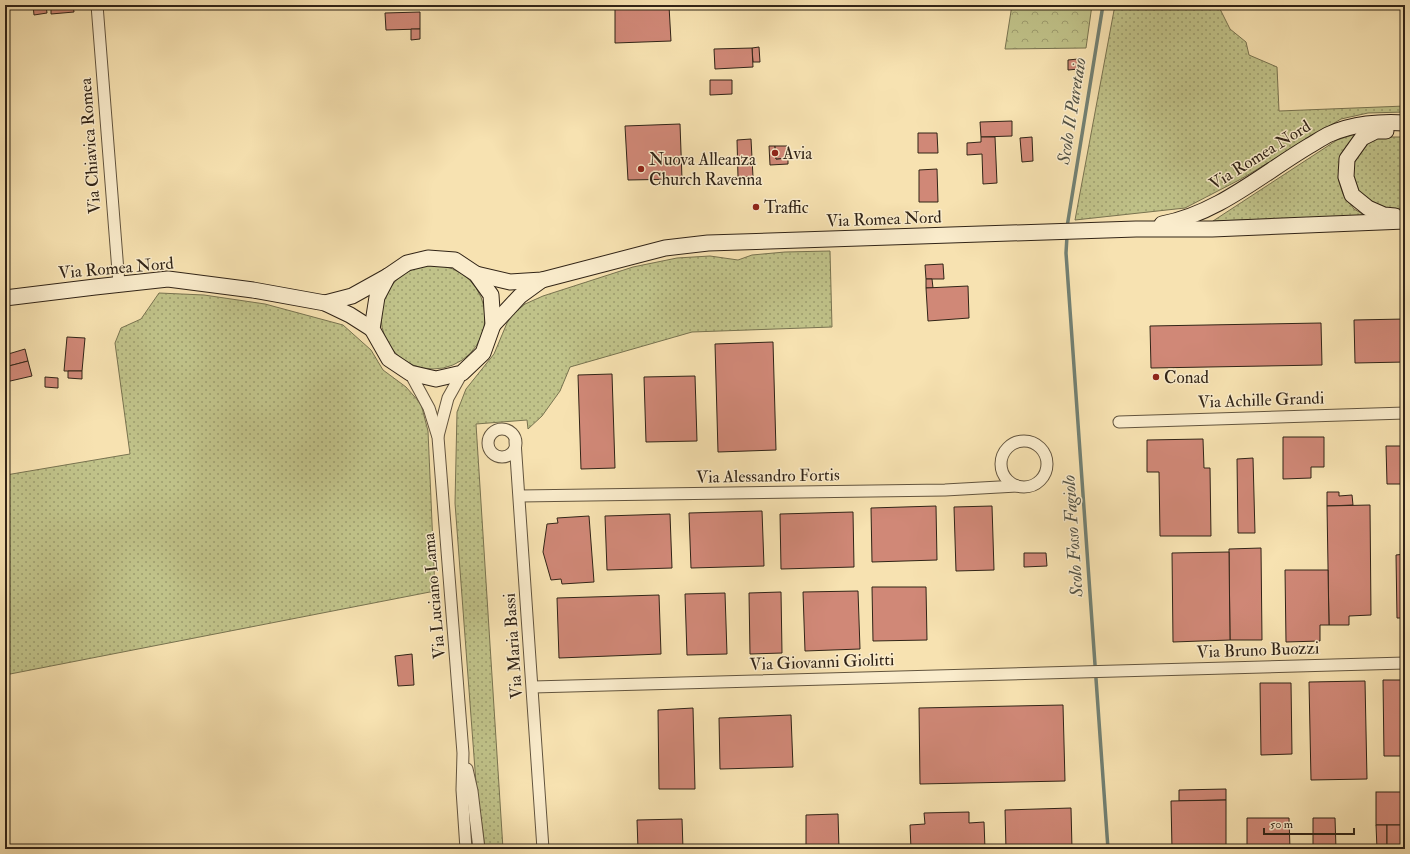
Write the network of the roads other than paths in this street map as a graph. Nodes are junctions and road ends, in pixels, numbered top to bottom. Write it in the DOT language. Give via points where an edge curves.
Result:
graph roads {
  1 [pos="97,5"];
  2 [pos="1405,123"];
  3 [pos="1405,128"];
  4 [pos="1405,216"];
  5 [pos="1405,222"];
  6 [pos="1136,229"];
  7 [pos="476,274"];
  8 [pos="388,276"];
  9 [pos="542,280"];
  10 [pos="118,284"];
  11 [pos="5,298"];
  12 [pos="325,303"];
  13 [pos="493,325"];
  14 [pos="372,329"];
  15 [pos="410,373"];
  16 [pos="462,373"];
  17 [pos="1405,413"];
  18 [pos="1119,422"];
  19 [pos="438,437"];
  20 [pos="515,441"];
  21 [pos="1017,486"];
  22 [pos="520,496"];
  23 [pos="1405,663"];
  24 [pos="1112,671"];
  25 [pos="533,687"];
  26 [pos="463,753"];
  27 [pos="465,837"];
  28 [pos="466,849"];
  29 [pos="469,849"];
  30 [pos="479,849"];
  31 [pos="543,849"];
  1 -- 10 [label="street, Via Chiavica Romea"];
  2 -- 6 [label="main road, Via Romea Nord" via="1362,125 1330,134 1282,162 1238,193 1204,211 1175,222"];
  3 -- 4 [label="main road" via="1376,131 1362,138 1347,159 1346,178 1352,195 1368,208 1384,216"];
  5 -- 6 [label="main road, Via Romea Nord"];
  6 -- 9 [label="main road, Via Romea Nord" via="708,243 665,248"];
  7 -- 8 [label="main road" via="455,260 428,258 407,263"];
  7 -- 9 [label="main road, Via Romea Nord" via="510,282"];
  7 -- 13 [label="main road" via="491,294"];
  8 -- 12 [label="main road, Via Romea Nord" via="352,296"];
  8 -- 14 [label="main road" via="377,297"];
  9 -- 13 [label="main road, Via Romea Nord" via="520,296"];
  10 -- 11 [label="main road, Via Romea Nord"];
  10 -- 12 [label="main road, Via Romea Nord" via="168,280 253,290"];
  12 -- 14 [label="main road, Via Romea Nord"];
  13 -- 16 [label="main road" via="483,353"];
  14 -- 15 [label="main road" via="388,359"];
  15 -- 16 [label="main road" via="436,379"];
  15 -- 19 [label="street, Via Luciano Lama" via="429,408"];
  16 -- 19 [label="street, Via Luciano Lama" via="448,398"];
  17 -- 18 [label="street, Via Achille Grandi"];
  19 -- 26 [label="street, Via Luciano Lama"];
  20 -- 22 [label="street, Via Maria Bassi"];
  21 -- 21 [label="street, Via Alessandro Fortis" via="1033,486 1045,474 1045,453 1030,441 1017,442 1003,454 1001,462 1005,477"];
  21 -- 22 [label="street, Via Alessandro Fortis" via="946,490"];
  22 -- 25 [label="street, Via Maria Bassi"];
  23 -- 24 [label="street, Via Bruno Buozzi"];
  24 -- 25 [label="street, Via Giovanni Giolitti"];
  25 -- 31 [label="street, Via Maria Bassi"];
  26 -- 27 [label="street, Via Luciano Lama"];
  26 -- 30 [label="street, Via Luciano Lama" via="472,792"];
  27 -- 28 [label="street, Via Luciano Lama"];
  27 -- 29 [label="street, Via Luciano Lama"];
}
